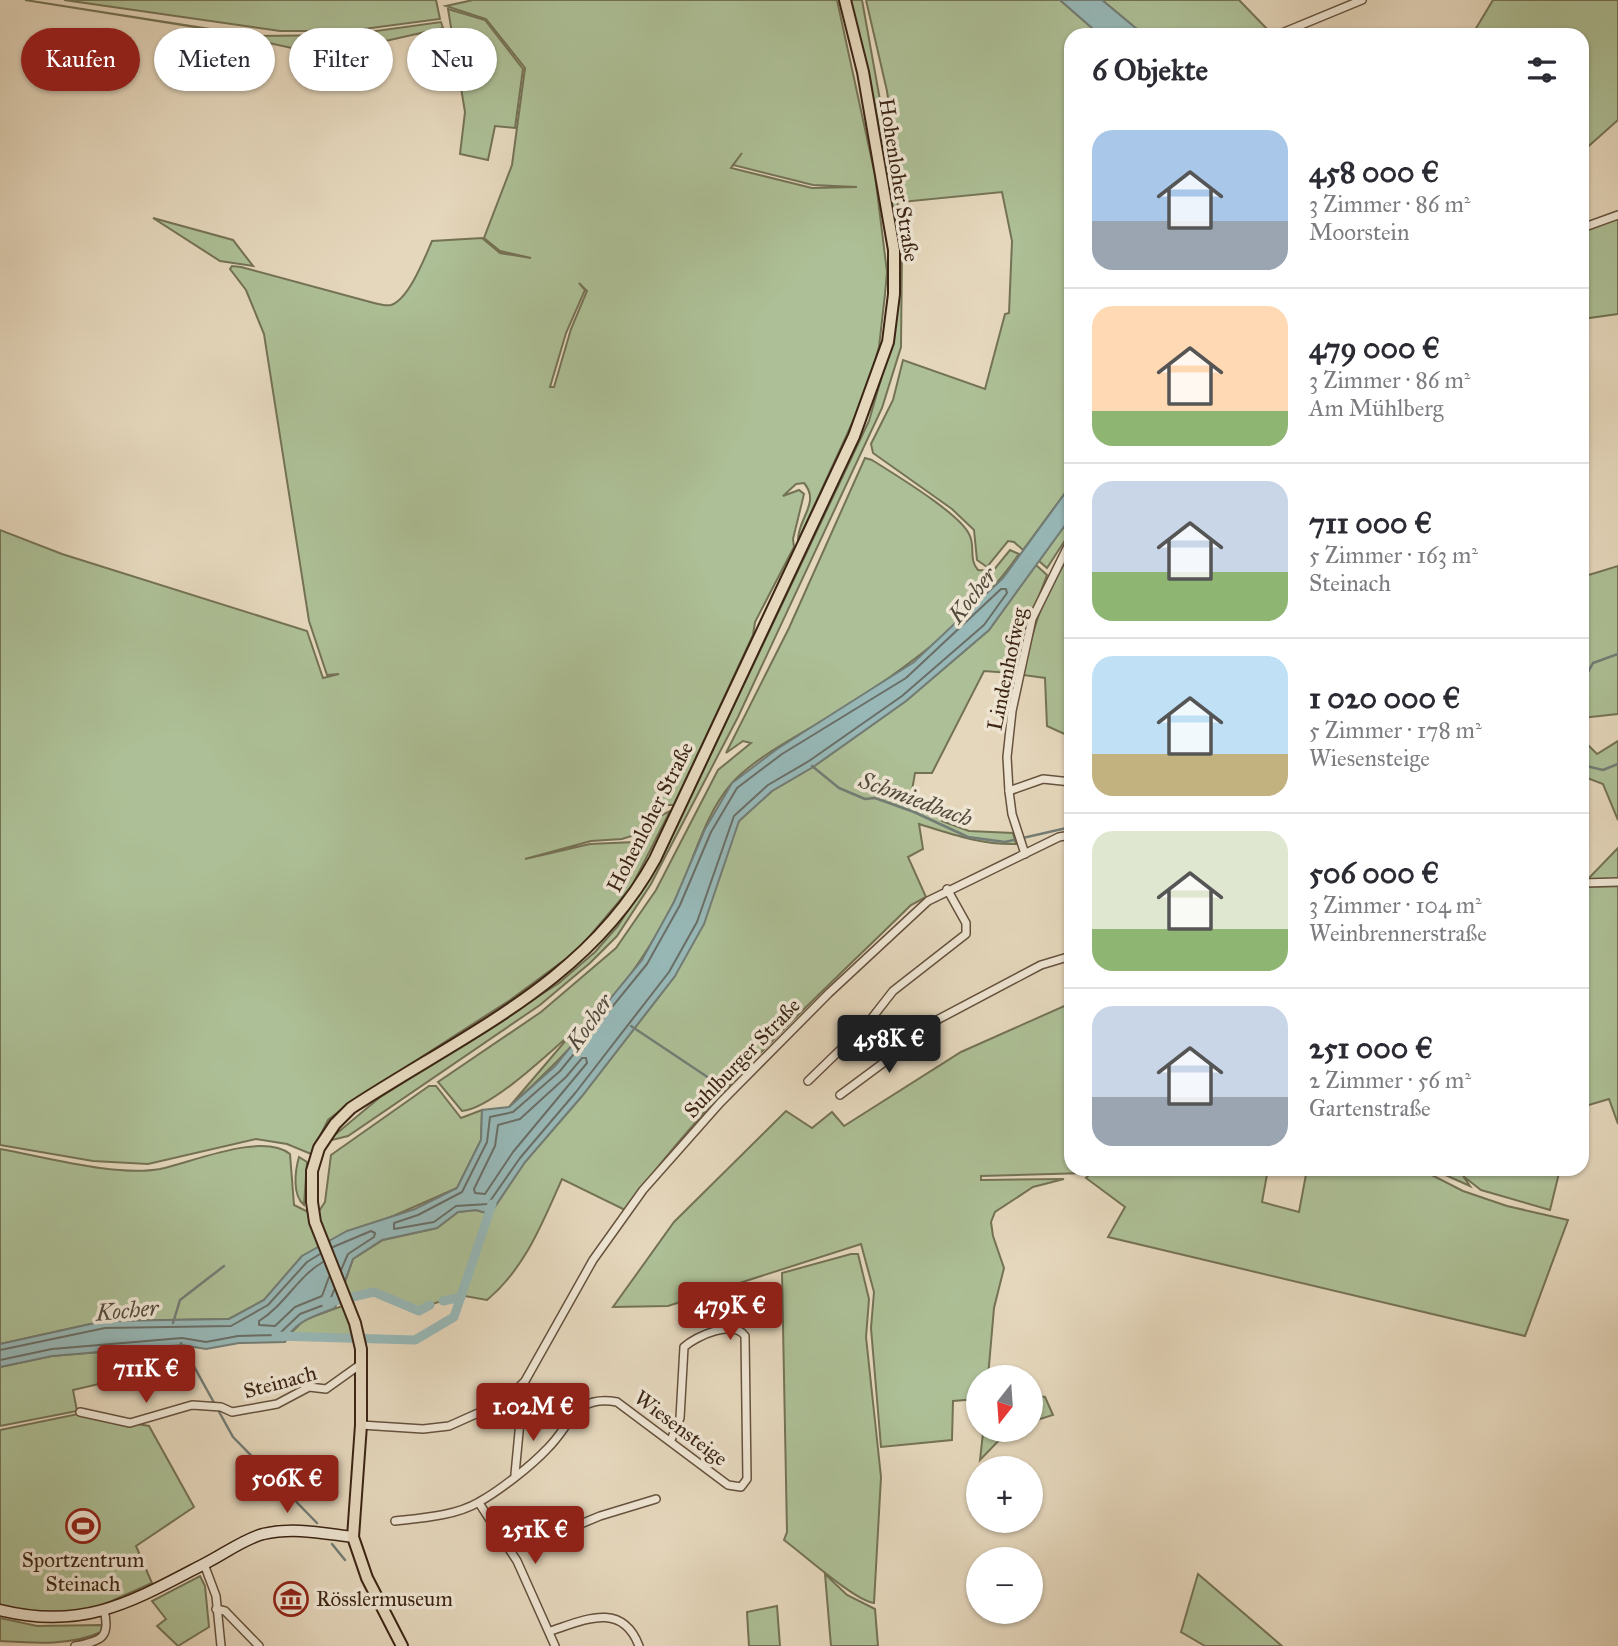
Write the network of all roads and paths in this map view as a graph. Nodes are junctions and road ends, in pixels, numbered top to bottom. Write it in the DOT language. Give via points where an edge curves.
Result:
graph roads {
  1 [pos="845,0"];
  2 [pos="1362,0"];
  3 [pos="1294,28"];
  4 [pos="1618,215"];
  5 [pos="1589,225"];
  6 [pos="1064,554"];
  7 [pos="1064,781"];
  8 [pos="1009,791"];
  9 [pos="1064,836"];
  10 [pos="1025,854"];
  11 [pos="1618,882"];
  12 [pos="1589,883"];
  13 [pos="947,889"];
  14 [pos="1064,958"];
  15 [pos="868,1023"];
  16 [pos="901,1039"];
  17 [pos="808,1081"];
  18 [pos="840,1095"];
  19 [pos="362,1364"];
  20 [pos="517,1390"];
  21 [pos="80,1412"];
  22 [pos="361,1425"];
  23 [pos="671,1440"];
  24 [pos="515,1474"];
  25 [pos="656,1499"];
  26 [pos="479,1503"];
  27 [pos="395,1521"];
  28 [pos="353,1537"];
  29 [pos="505,1540"];
  30 [pos="204,1564"];
  31 [pos="216,1609"];
  32 [pos="0,1610"];
  33 [pos="104,1610"];
  34 [pos="551,1631"];
  35 [pos="75,1646"];
  36 [pos="221,1646"];
  37 [pos="259,1646"];
  38 [pos="402,1646"];
  39 [pos="555,1646"];
  40 [pos="639,1646"];
  1 -- 19 [label="main road, Hohenloher Straße" via="863,72 894,250 888,342 855,436 655,859 627,906 557,976 346,1113 319,1148 312,1171 312,1206 355,1323"];
  2 -- 3 [label="street"];
  4 -- 5 [label="street"];
  6 -- 8 [label="street, Lindenhofweg" via="1031,619 1012,711"];
  7 -- 8 [label="street" via="1043,779"];
  8 -- 10 [label="street, Lindenhofweg"];
  9 -- 10 [label="street, Suhlburger Straße"];
  10 -- 13 [label="street, Suhlburger Straße"];
  11 -- 12 [label="street"];
  13 -- 15 [label="street" via="966,923 966,934 893,991"];
  13 -- 20 [label="street, Suhlburger Straße" via="928,901 829,993 720,1103 643,1190 593,1260 546,1349"];
  14 -- 16 [label="street" via="1041,965"];
  15 -- 16 [label="street" via="888,1037"];
  15 -- 17 [label="street"];
  16 -- 18 [label="street" via="898,1052"];
  19 -- 21 [label="street, Steinach" via="326,1389 309,1387 277,1404 232,1412 192,1405 131,1423"];
  19 -- 22 [label="main road, Hohenloher Straße"];
  20 -- 22 [label="street, Suhlburger Straße" via="477,1417 449,1426"];
  20 -- 24 [label="street" via="522,1401"];
  22 -- 28 [label="main road, Hohenloher Straße"];
  23 -- 23 [label="street, Wiesensteige" via="728,1485 741,1487 747,1479 745,1336 739,1328 730,1327 684,1347 680,1418"];
  23 -- 24 [label="street, Wiesensteige" via="617,1402 598,1401 578,1410 545,1451"];
  24 -- 26 [label="street"];
  25 -- 29 [label="street" via="549,1537"];
  26 -- 27 [label="street" via="440,1515"];
  26 -- 29 [label="street"];
  28 -- 30 [label="main road" via="294,1529 260,1535"];
  28 -- 38 [label="main road, Hohenloher Straße" via="367,1578"];
  29 -- 34 [label="street"];
  30 -- 31 [label="street"];
  30 -- 33 [label="main road"];
  31 -- 36 [label="street"];
  31 -- 37 [label="street" via="225,1611"];
  32 -- 33 [label="main road" via="48,1619"];
  33 -- 35 [label="street" via="108,1626 104,1635 93,1643"];
  34 -- 39 [label="street"];
  34 -- 40 [label="street" via="594,1616 606,1617 625,1626"];
}
